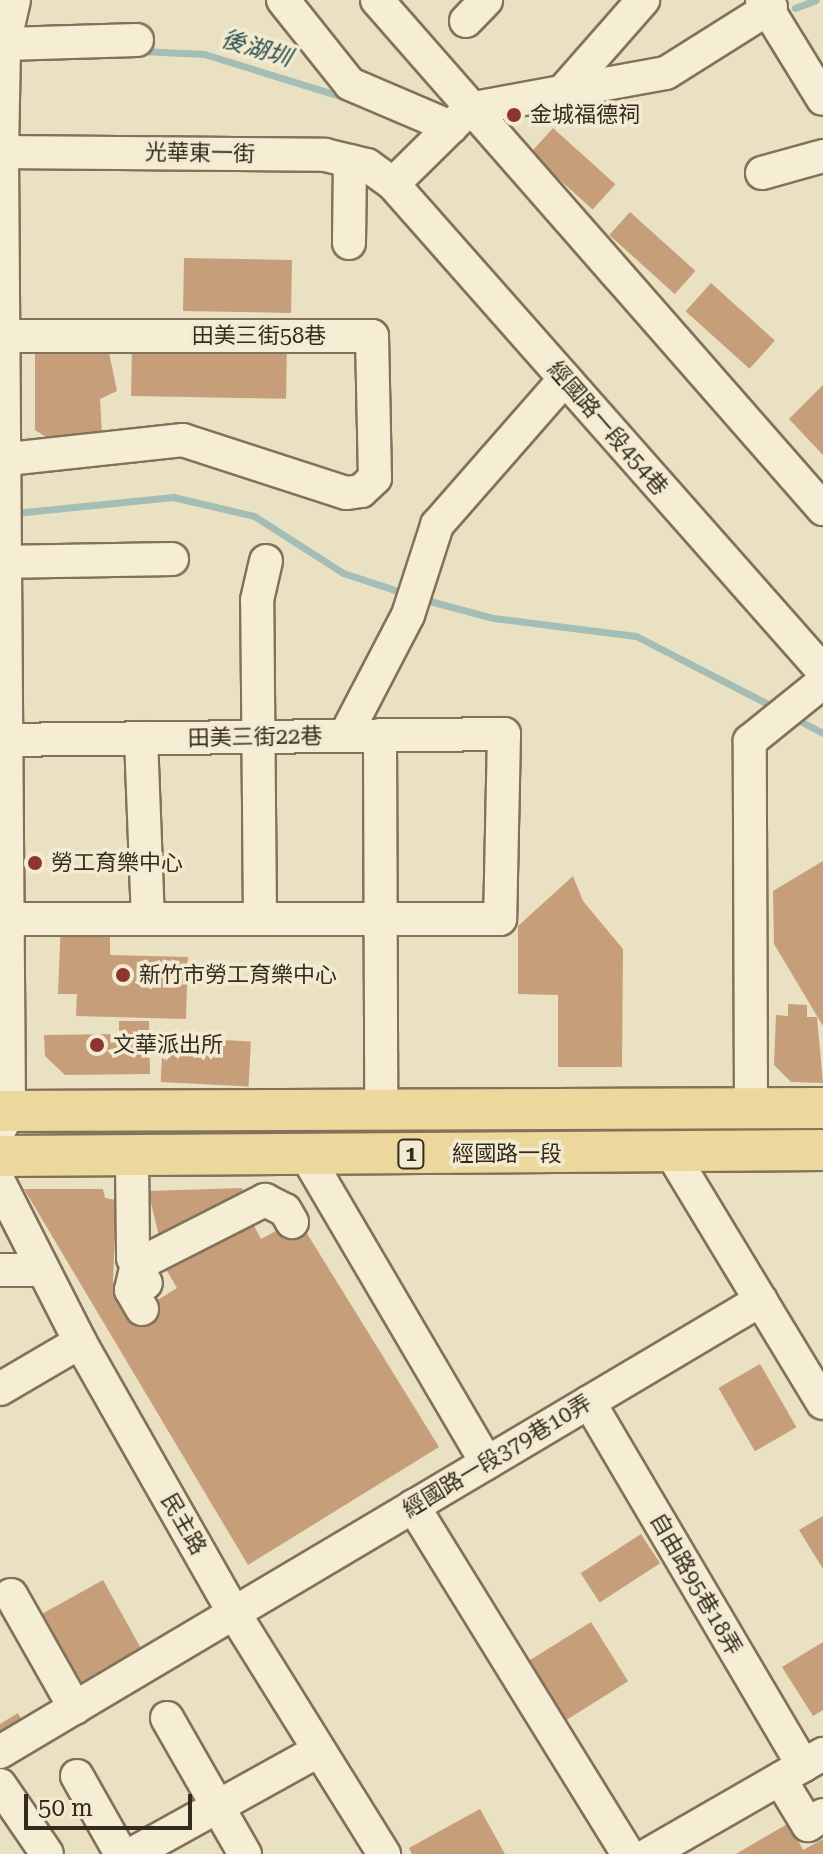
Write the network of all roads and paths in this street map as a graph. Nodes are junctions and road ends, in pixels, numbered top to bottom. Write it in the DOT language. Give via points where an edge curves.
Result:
graph roads {
  1 [pos="283,0"];
  2 [pos="377,0"];
  3 [pos="643,0"];
  4 [pos="766,3"];
  5 [pos="6,18"];
  6 [pos="137,40"];
  7 [pos="564,90"];
  8 [pos="823,99"];
  9 [pos="460,118"];
  10 [pos="1,152"];
  11 [pos="823,156"];
  12 [pos="350,161"];
  13 [pos="762,173"];
  14 [pos="393,184"];
  15 [pos="349,243"];
  16 [pos="2,336"];
  17 [pos="565,379"];
  18 [pos="2,460"];
  19 [pos="823,509"];
  20 [pos="5,531"];
  21 [pos="172,559"];
  22 [pos="266,561"];
  23 [pos="823,671"];
  24 [pos="823,682"];
  25 [pos="380,735"];
  26 [pos="345,736"];
  27 [pos="256,737"];
  28 [pos="141,738"];
  29 [pos="3,740"];
  30 [pos="4,919"];
  31 [pos="148,919"];
  32 [pos="260,919"];
  33 [pos="381,919"];
  34 [pos="4,1013"];
  35 [pos="751,1107"];
  36 [pos="381,1108"];
  37 [pos="823,1108"];
  38 [pos="3,1117"];
  39 [pos="823,1150"];
  40 [pos="672,1154"];
  41 [pos="255,1155"];
  42 [pos="306,1155"];
  43 [pos="0,1156"];
  44 [pos="132,1157"];
  45 [pos="0,1184"];
  46 [pos="265,1200"];
  47 [pos="287,1225"];
  48 [pos="137,1265"];
  49 [pos="0,1270"];
  50 [pos="42,1270"];
  51 [pos="761,1300"];
  52 [pos="148,1306"];
  53 [pos="80,1342"];
  54 [pos="0,1389"];
  55 [pos="589,1402"];
  56 [pos="823,1403"];
  57 [pos="487,1463"];
  58 [pos="413,1506"];
  59 [pos="11,1595"];
  60 [pos="234,1613"];
  61 [pos="75,1708"];
  62 [pos="167,1718"];
  63 [pos="318,1751"];
  64 [pos="0,1752"];
  65 [pos="802,1767"];
  66 [pos="77,1776"];
  67 [pos="0,1785"];
  68 [pos="218,1806"];
  69 [pos="823,1815"];
  70 [pos="47,1854"];
  71 [pos="121,1854"];
  72 [pos="132,1854"];
  73 [pos="245,1854"];
  74 [pos="384,1854"];
  75 [pos="628,1854"];
  76 [pos="649,1854"];
  1 -- 9 [label="street" via="350,84"];
  2 -- 9 [label="street"];
  3 -- 7 [label="street"];
  4 -- 7 [label="street" via="666,73"];
  4 -- 8 [label="street"];
  5 -- 6 [label="street"];
  5 -- 10 [label="street"];
  7 -- 9 [label="street"];
  9 -- 14 [label="street"];
  9 -- 19 [label="street"];
  10 -- 12 [label="street, 光華東一街" via="325,155"];
  10 -- 16 [label="street"];
  11 -- 13 [label="street"];
  12 -- 14 [label="street, 光華東一街"];
  12 -- 15 [label="street"];
  14 -- 17 [label="street, 經國路一段454巷"];
  16 -- 18 [label="street"];
  16 -- 18 [label="street, 田美三街58巷" via="372,336 375,478 361,491 346,493 183,440"];
  17 -- 23 [label="street, 經國路一段454巷"];
  17 -- 26 [label="street" via="437,525 414,599"];
  18 -- 20 [label="street"];
  20 -- 21 [label="street"];
  20 -- 29 [label="street"];
  22 -- 27 [label="street" via="257,600"];
  24 -- 35 [label="street" via="750,741"];
  25 -- 26 [label="street, 田美三街22巷"];
  25 -- 33 [label="street"];
  25 -- 33 [label="street, 田美三街22巷" via="504,734 500,919"];
  26 -- 27 [label="street, 田美三街22巷"];
  27 -- 28 [label="street, 田美三街22巷"];
  27 -- 32 [label="street"];
  28 -- 29 [label="street, 田美三街22巷"];
  28 -- 31 [label="street"];
  29 -- 30 [label="street"];
  30 -- 31 [label="street"];
  30 -- 34 [label="street"];
  31 -- 32 [label="street"];
  32 -- 33 [label="street"];
  33 -- 36 [label="street"];
  34 -- 38 [label="street"];
  35 -- 36 [label="main road, 1"];
  35 -- 37 [label="main road, 1"];
  36 -- 38 [label="main road, 1"];
  39 -- 40 [label="main road, 經國路一段 / 1"];
  40 -- 42 [label="main road, 經國路一段 / 1"];
  40 -- 51 [label="street"];
  41 -- 42 [label="main road, 經國路一段 / 1"];
  41 -- 44 [label="main road, 經國路一段 / 1"];
  41 -- 46 [label="street"];
  42 -- 57 [label="street"];
  43 -- 44 [label="main road, 經國路一段 / 1"];
  44 -- 48 [label="street"];
  45 -- 50 [label="street, 民主路"];
  46 -- 47 [label="street"];
  46 -- 48 [label="street"];
  48 -- 52 [label="street"];
  49 -- 50 [label="street"];
  50 -- 53 [label="street, 民主路"];
  51 -- 55 [label="street, 經國路一段379巷10弄"];
  51 -- 56 [label="street"];
  53 -- 54 [label="street"];
  53 -- 60 [label="street, 民主路"];
  55 -- 57 [label="street, 經國路一段379巷10弄"];
  55 -- 65 [label="street, 自由路95巷18弄"];
  57 -- 58 [label="street, 經國路一段379巷10弄"];
  58 -- 60 [label="street, 經國路一段379巷10弄"];
  58 -- 75 [label="street"];
  59 -- 61 [label="street"];
  60 -- 61 [label="street, 經國路一段379巷10弄"];
  60 -- 63 [label="street, 民主路"];
  61 -- 64 [label="street, 經國路一段379巷10弄"];
  62 -- 68 [label="street"];
  63 -- 68 [label="street"];
  63 -- 74 [label="street, 民主路"];
  65 -- 69 [label="street, 自由路95巷18弄" via="808,1825"];
  65 -- 76 [label="street"];
  66 -- 71 [label="street"];
  67 -- 70 [label="street"];
  68 -- 72 [label="street"];
  68 -- 73 [label="street"];
}
